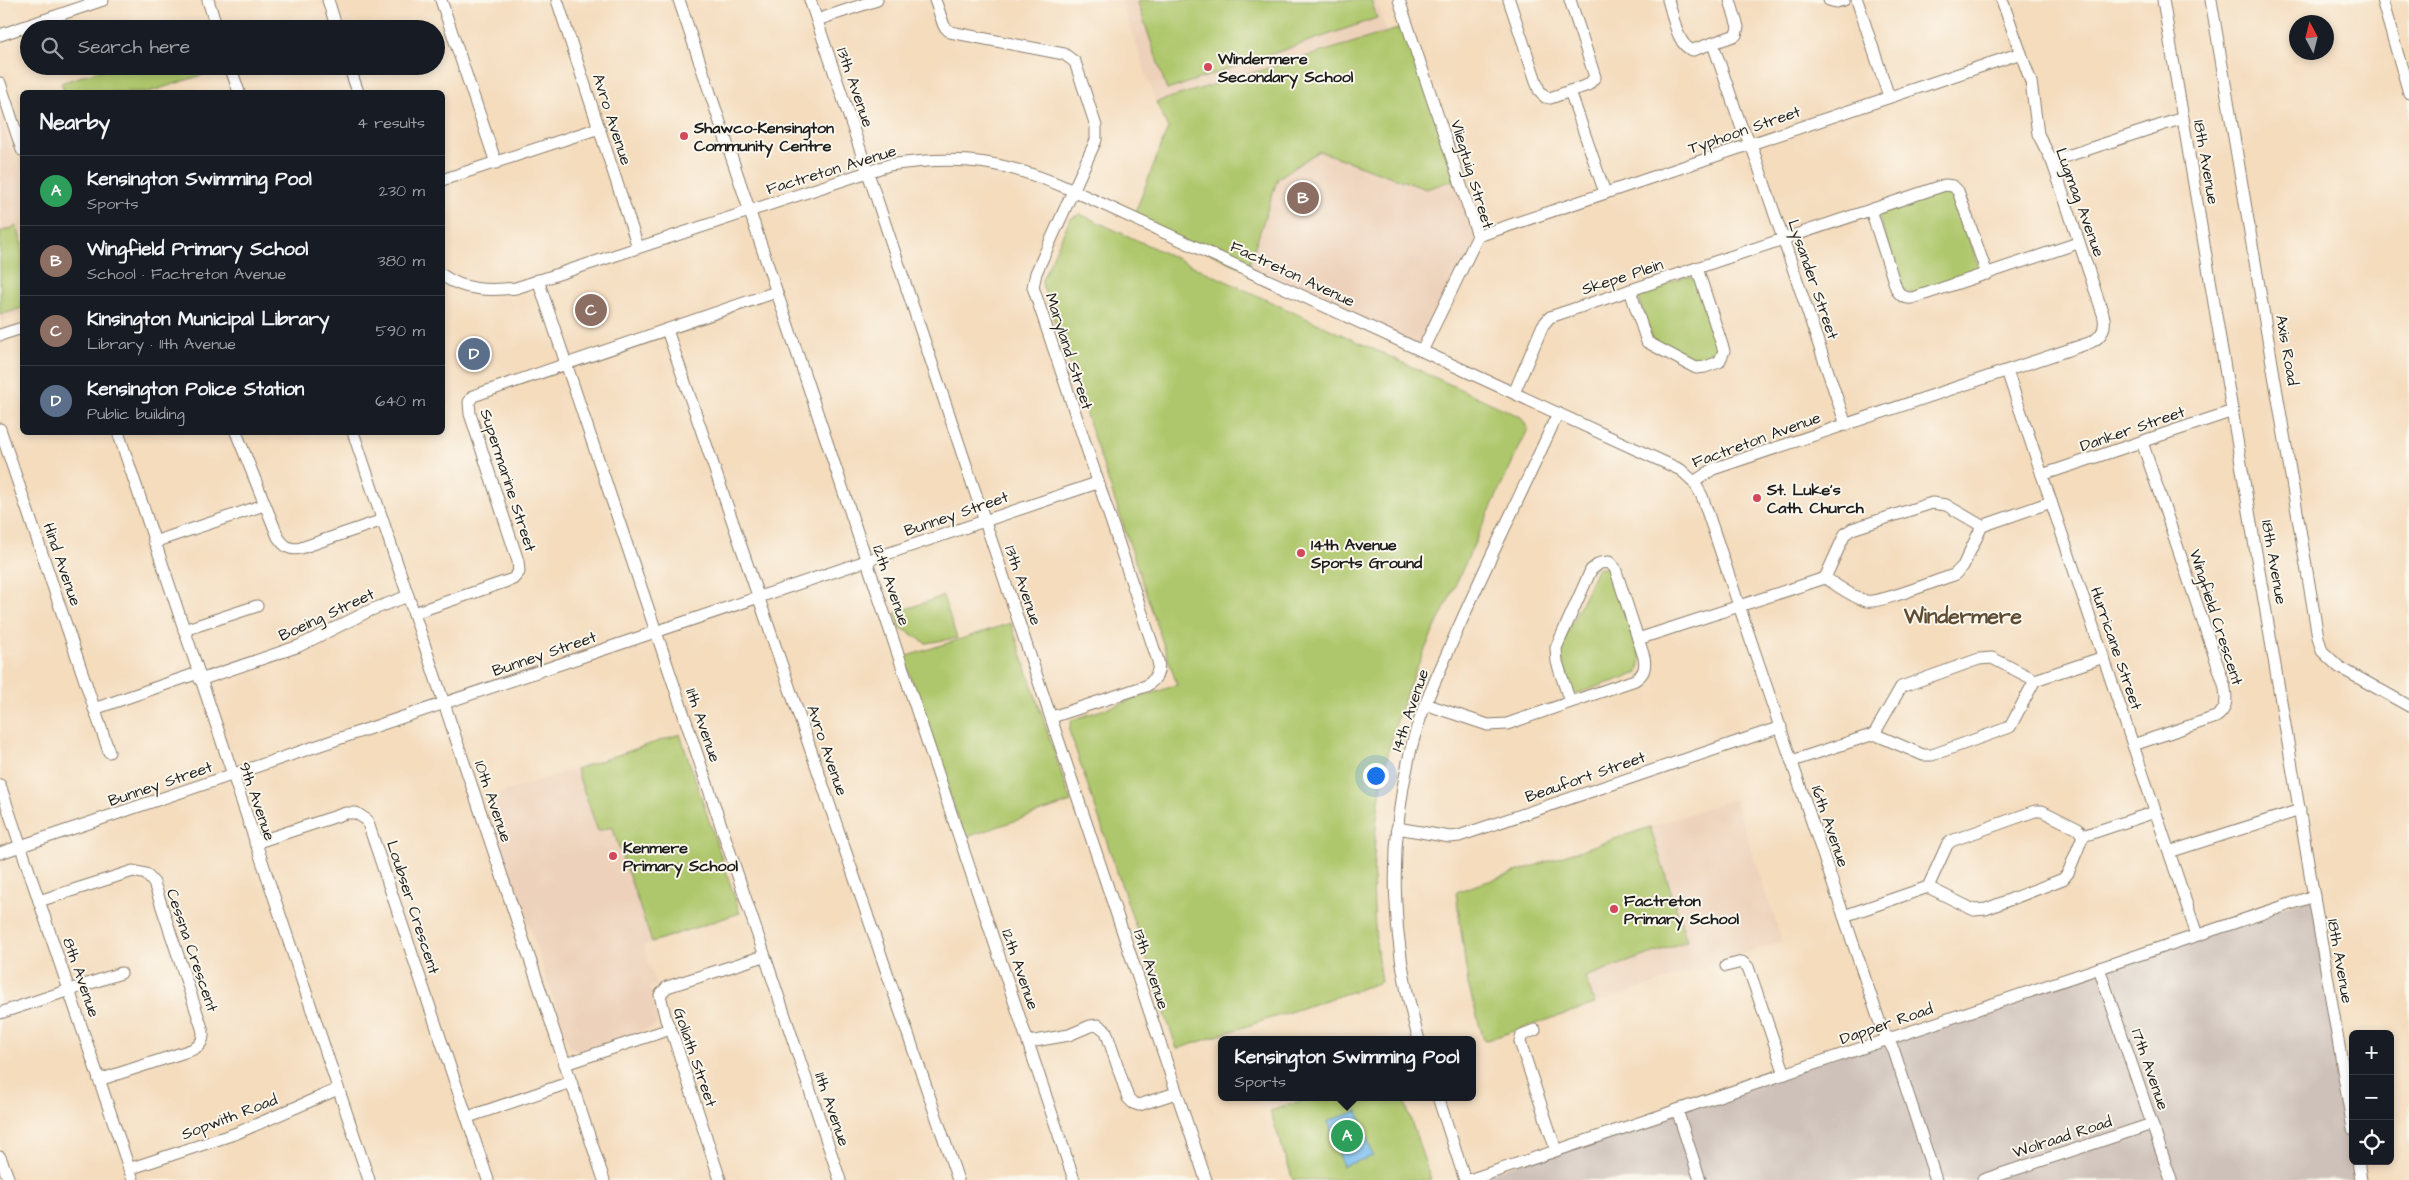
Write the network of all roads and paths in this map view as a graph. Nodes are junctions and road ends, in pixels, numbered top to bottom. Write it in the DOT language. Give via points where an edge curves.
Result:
graph roads {
  1 [pos="104,0"];
  2 [pos="208,0"];
  3 [pos="328,0"];
  4 [pos="441,0"];
  5 [pos="557,0"];
  6 [pos="679,0"];
  7 [pos="810,0"];
  8 [pos="877,0"];
  9 [pos="935,0"];
  10 [pos="1400,0"];
  11 [pos="1509,0"];
  12 [pos="1570,0"];
  13 [pos="1668,0"];
  14 [pos="1730,0"];
  15 [pos="1829,0"];
  16 [pos="1844,0"];
  17 [pos="1857,0"];
  18 [pos="2002,0"];
  19 [pos="2163,0"];
  20 [pos="2212,0"];
  21 [pos="2382,0"];
  22 [pos="45,20"];
  23 [pos="214,20"];
  24 [pos="334,20"];
  25 [pos="817,20"];
  26 [pos="20,28"];
  27 [pos="0,35"];
  28 [pos="1713,44"];
  29 [pos="2021,53"];
  30 [pos="233,75"];
  31 [pos="352,75"];
  32 [pos="0,83"];
  33 [pos="238,90"];
  34 [pos="357,90"];
  35 [pos="1570,91"];
  36 [pos="2409,93"];
  37 [pos="1889,97"];
  38 [pos="2183,118"];
  39 [pos="599,128"];
  40 [pos="20,144"];
  41 [pos="1751,144"];
  42 [pos="2052,161"];
  43 [pos="496,162"];
  44 [pos="868,172"];
  45 [pos="445,179"];
  46 [pos="1074,191"];
  47 [pos="1605,193"];
  48 [pos="750,210"];
  49 [pos="1871,210"];
  50 [pos="1478,236"];
  51 [pos="1784,239"];
  52 [pos="2078,243"];
  53 [pos="638,247"];
  54 [pos="1697,268"];
  55 [pos="1986,274"];
  56 [pos="445,276"];
  57 [pos="538,280"];
  58 [pos="1630,290"];
  59 [pos="776,292"];
  60 [pos="20,329"];
  61 [pos="2104,329"];
  62 [pos="667,330"];
  63 [pos="0,335"];
  64 [pos="1422,351"];
  65 [pos="566,364"];
  66 [pos="2007,371"];
  67 [pos="1514,393"];
  68 [pos="2233,411"];
  69 [pos="1558,413"];
  70 [pos="1846,425"];
  71 [pos="0,429"];
  72 [pos="119,435"];
  73 [pos="237,435"];
  74 [pos="354,435"];
  75 [pos="2142,442"];
  76 [pos="2042,475"];
  77 [pos="1694,482"];
  78 [pos="1097,483"];
  79 [pos="2051,502"];
  80 [pos="264,505"];
  81 [pos="383,520"];
  82 [pos="985,521"];
  83 [pos="1982,526"];
  84 [pos="154,542"];
  85 [pos="866,561"];
  86 [pos="1824,578"];
  87 [pos="408,596"];
  88 [pos="759,597"];
  89 [pos="257,606"];
  90 [pos="1739,606"];
  91 [pos="414,613"];
  92 [pos="184,630"];
  93 [pos="656,632"];
  94 [pos="1638,639"];
  95 [pos="2104,657"];
  96 [pos="199,677"];
  97 [pos="2035,680"];
  98 [pos="1570,702"];
  99 [pos="445,704"];
  100 [pos="1425,704"];
  101 [pos="2409,706"];
  102 [pos="94,709"];
  103 [pos="1052,717"];
  104 [pos="1780,727"];
  105 [pos="1874,734"];
  106 [pos="2133,745"];
  107 [pos="109,752"];
  108 [pos="1792,761"];
  109 [pos="233,775"];
  110 [pos="0,786"];
  111 [pos="2300,810"];
  112 [pos="2155,812"];
  113 [pos="1397,828"];
  114 [pos="2084,836"];
  115 [pos="255,843"];
  116 [pos="21,846"];
  117 [pos="2169,852"];
  118 [pos="0,853"];
  119 [pos="1928,888"];
  120 [pos="2314,896"];
  121 [pos="39,901"];
  122 [pos="1844,916"];
  123 [pos="2197,935"];
  124 [pos="764,956"];
  125 [pos="1726,966"];
  126 [pos="2100,968"];
  127 [pos="121,973"];
  128 [pos="69,990"];
  129 [pos="0,1013"];
  130 [pos="670,1029"];
  131 [pos="1535,1030"];
  132 [pos="1418,1036"];
  133 [pos="1888,1039"];
  134 [pos="1029,1042"];
  135 [pos="566,1064"];
  136 [pos="1785,1074"];
  137 [pos="99,1080"];
  138 [pos="571,1082"];
  139 [pos="338,1089"];
  140 [pos="1176,1093"];
  141 [pos="1439,1101"];
  142 [pos="1677,1110"];
  143 [pos="468,1117"];
  144 [pos="2351,1120"];
  145 [pos="2152,1124"];
  146 [pos="1556,1150"];
  147 [pos="0,1157"];
  148 [pos="2359,1165"];
  149 [pos="131,1174"];
  150 [pos="835,1179"];
  151 [pos="10,1180"];
  152 [pos="368,1180"];
  153 [pos="488,1180"];
  154 [pos="604,1180"];
  155 [pos="720,1180"];
  156 [pos="958,1180"];
  157 [pos="1074,1180"];
  158 [pos="1206,1180"];
  159 [pos="1467,1180"];
  160 [pos="1700,1180"];
  161 [pos="1936,1180"];
  162 [pos="1983,1180"];
  163 [pos="2171,1180"];
  164 [pos="2361,1180"];
  1 -- 22 [label="street"];
  2 -- 23 [label="street"];
  3 -- 24 [label="street"];
  4 -- 43 [label="street"];
  5 -- 39 [label="street, Avro Avenue"];
  6 -- 48 [label="street, 12th Avenue"];
  7 -- 25 [label="street, 13th Avenue"];
  8 -- 25 [label="street"];
  9 -- 46 [label="street, Maryland Street" via="944,26 950,32 1064,54 1075,62 1097,133"];
  10 -- 50 [label="street, Vliegtuig Street"];
  11 -- 35 [label="street" via="1540,93 1550,98"];
  12 -- 35 [label="street" via="1595,75 1590,84"];
  13 -- 28 [label="street" via="1685,47 1693,50"];
  14 -- 28 [label="street" via="1738,30 1731,38"];
  15 -- 16 [label="street"];
  17 -- 37 [label="street"];
  18 -- 29 [label="street, Lugmag Avenue"];
  19 -- 38 [label="street, 18th Avenue"];
  20 -- 101 [label="street, Axis Road" via="2318,637 2327,658 2351,675 2368,681"];
  21 -- 36 [label="street"];
  25 -- 44 [label="street, 13th Avenue"];
  26 -- 27 [label="street"];
  28 -- 41 [label="street, Lysander Street" via="1740,126"];
  29 -- 37 [label="street, Typhoon Street"];
  29 -- 42 [label="street, Lugmag Avenue" via="2035,99 2038,134"];
  30 -- 33 [label="street"];
  31 -- 34 [label="street"];
  32 -- 40 [label="street"];
  35 -- 47 [label="street"];
  37 -- 41 [label="street, Typhoon Street"];
  38 -- 42 [label="street"];
  38 -- 68 [label="street, 18th Avenue"];
  39 -- 43 [label="street"];
  39 -- 53 [label="street, Avro Avenue"];
  41 -- 47 [label="street, Typhoon Street"];
  41 -- 51 [label="street, Lysander Street"];
  42 -- 52 [label="street, Lugmag Avenue"];
  43 -- 45 [label="street"];
  44 -- 46 [label="street, Factreton Avenue" via="908,162 968,160 1009,166"];
  44 -- 48 [label="street, Factreton Avenue"];
  44 -- 82 [label="street, 13th Avenue"];
  46 -- 64 [label="street, Factreton Avenue"];
  46 -- 78 [label="street, Maryland Street" via="1036,273 1033,287"];
  47 -- 50 [label="street, Typhoon Street"];
  48 -- 53 [label="street, Factreton Avenue"];
  48 -- 59 [label="street, 12th Avenue"];
  49 -- 51 [label="street, Skepe Plein"];
  49 -- 55 [label="street" via="1896,288 1904,297 1916,298"];
  49 -- 55 [label="street, Skepe Plein" via="1942,186 1952,186 1960,195"];
  50 -- 64 [label="street, Vliegtuig Street"];
  51 -- 54 [label="street, Skepe Plein"];
  51 -- 70 [label="street, Lysander Street"];
  52 -- 55 [label="street"];
  52 -- 61 [label="street, Lugmag Avenue" via="2104,319"];
  53 -- 57 [label="street, Factreton Avenue"];
  54 -- 58 [label="street, Skepe Plein"];
  54 -- 58 [label="street" via="1724,351 1719,362 1705,368 1694,367 1647,342"];
  56 -- 57 [label="street, Factreton Avenue" via="466,287 483,290 516,288"];
  57 -- 65 [label="street, 11th Avenue"];
  58 -- 67 [label="street, Skepe Plein" via="1547,319"];
  59 -- 62 [label="street, Supermarine Street"];
  59 -- 85 [label="street, 12th Avenue"];
  60 -- 63 [label="street"];
  61 -- 66 [label="street, Factreton Avenue" via="2094,341"];
  62 -- 65 [label="street, Supermarine Street"];
  62 -- 88 [label="street, Avro Avenue"];
  64 -- 67 [label="street, Factreton Avenue"];
  65 -- 91 [label="street, Supermarine Street" via="482,392 469,402 470,414 518,561 517,577"];
  65 -- 93 [label="street, 11th Avenue"];
  66 -- 70 [label="street, Factreton Avenue"];
  66 -- 76 [label="street, Hurricane Street"];
  67 -- 69 [label="street, Factreton Avenue"];
  68 -- 75 [label="street, Danker Street"];
  68 -- 111 [label="street, 18th Avenue"];
  69 -- 77 [label="street, Factreton Avenue" via="1681,470"];
  69 -- 100 [label="street, 14th Avenue"];
  70 -- 77 [label="street, Factreton Avenue" via="1713,469"];
  71 -- 102 [label="street, Hind Avenue"];
  72 -- 84 [label="street, 9th Avenue"];
  73 -- 80 [label="street"];
  74 -- 81 [label="street, 10th Avenue"];
  75 -- 76 [label="street, Danker Street"];
  75 -- 106 [label="street, Wingfield Crescent" via="2224,684 2226,708 2216,718"];
  76 -- 79 [label="street, Hurricane Street"];
  77 -- 90 [label="street, 16th Avenue" via="1702,496"];
  78 -- 82 [label="street, Bunney Street"];
  78 -- 103 [label="street, Maryland Street" via="1158,661 1158,670 1146,686"];
  79 -- 83 [label="street"];
  79 -- 95 [label="street, Hurricane Street"];
  80 -- 81 [label="street" via="282,543 294,550"];
  80 -- 84 [label="street"];
  81 -- 87 [label="street, 10th Avenue"];
  82 -- 85 [label="street, Bunney Street"];
  82 -- 103 [label="street, 13th Avenue"];
  83 -- 86 [label="street" via="1946,505 1932,503 1852,529 1846,534"];
  83 -- 86 [label="street" via="1963,566 1954,574 1892,596 1872,602 1863,600"];
  84 -- 92 [label="street, 9th Avenue"];
  85 -- 88 [label="street, Bunney Street"];
  85 -- 134 [label="street, 12th Avenue"];
  86 -- 90 [label="street"];
  87 -- 91 [label="street, 10th Avenue"];
  87 -- 96 [label="street, Boeing Street" via="362,614 299,646"];
  88 -- 93 [label="street, Bunney Street"];
  88 -- 156 [label="street, Avro Avenue"];
  89 -- 92 [label="street"];
  90 -- 94 [label="street"];
  90 -- 104 [label="street, 16th Avenue"];
  91 -- 99 [label="street, 10th Avenue"];
  92 -- 96 [label="street, 9th Avenue"];
  93 -- 99 [label="street, Bunney Street"];
  93 -- 124 [label="street, 11th Avenue"];
  94 -- 98 [label="street" via="1645,666 1641,676"];
  94 -- 98 [label="street" via="1615,568 1609,562 1595,565 1556,648 1555,656"];
  95 -- 97 [label="street"];
  95 -- 106 [label="street, Hurricane Street"];
  96 -- 102 [label="street"];
  96 -- 109 [label="street, 9th Avenue"];
  97 -- 105 [label="street" via="1992,658 1979,659 1901,687"];
  97 -- 105 [label="street" via="2010,727 1932,755 1922,755"];
  98 -- 100 [label="street" via="1507,724 1488,725"];
  99 -- 109 [label="street, Bunney Street"];
  99 -- 135 [label="street, 10th Avenue"];
  100 -- 113 [label="street, 14th Avenue" via="1411,748"];
  102 -- 107 [label="street, Hind Avenue"];
  103 -- 140 [label="street, 13th Avenue"];
  104 -- 108 [label="street, 16th Avenue"];
  104 -- 113 [label="street, Beaufort Street" via="1459,836"];
  105 -- 108 [label="street"];
  106 -- 112 [label="street, Hurricane Street"];
  108 -- 122 [label="street, 16th Avenue"];
  109 -- 115 [label="street, 9th Avenue"];
  109 -- 116 [label="street, Bunney Street"];
  110 -- 116 [label="street, 8th Avenue"];
  111 -- 117 [label="street"];
  111 -- 120 [label="street, 18th Avenue"];
  112 -- 114 [label="street"];
  112 -- 117 [label="street, Hurricane Street"];
  113 -- 132 [label="street, 14th Avenue" via="1395,893 1398,938 1404,980"];
  114 -- 119 [label="street" via="2063,879 1986,909 1974,910"];
  114 -- 119 [label="street" via="2078,829 2042,811 1968,833 1947,845"];
  115 -- 139 [label="street, 9th Avenue"];
  115 -- 143 [label="street, Loubser Crescent" via="346,813 360,814 367,820"];
  116 -- 118 [label="street, Bunney Street"];
  116 -- 121 [label="street, 8th Avenue"];
  117 -- 123 [label="street, Hurricane Street"];
  119 -- 122 [label="street"];
  120 -- 123 [label="street, Dapper Road"];
  120 -- 144 [label="street, 18th Avenue"];
  121 -- 128 [label="street, 8th Avenue"];
  121 -- 137 [label="street, Cessna Crescent" via="133,870 149,876 160,902 203,1038 192,1050"];
  122 -- 133 [label="street, 16th Avenue"];
  123 -- 126 [label="street, Dapper Road"];
  124 -- 130 [label="street, Goliath Street" via="663,989 660,1000"];
  124 -- 150 [label="street, 11th Avenue"];
  125 -- 136 [label="street" via="1742,962 1748,967"];
  126 -- 133 [label="street, Dapper Road"];
  126 -- 145 [label="street, 17th Avenue"];
  127 -- 128 [label="street"];
  128 -- 129 [label="street"];
  128 -- 137 [label="street, 8th Avenue"];
  130 -- 135 [label="street"];
  130 -- 155 [label="street, Goliath Street"];
  131 -- 146 [label="street" via="1522,1035 1520,1042"];
  133 -- 136 [label="street, Dapper Road"];
  133 -- 161 [label="street, 16th Avenue"];
  134 -- 140 [label="street" via="1070,1035 1098,1025 1106,1031 1128,1098 1133,1104"];
  134 -- 157 [label="street, 12th Avenue"];
  135 -- 138 [label="street, 10th Avenue"];
  136 -- 142 [label="street, Dapper Road"];
  137 -- 149 [label="street, 8th Avenue"];
  138 -- 143 [label="street"];
  138 -- 154 [label="street, 10th Avenue"];
  139 -- 149 [label="street, Sopwith Road"];
  139 -- 152 [label="street, 9th Avenue"];
  140 -- 158 [label="street, 13th Avenue"];
  141 -- 159 [label="street"];
  142 -- 146 [label="street, Dapper Road"];
  142 -- 160 [label="street"];
  143 -- 153 [label="street, Loubser Crescent"];
  145 -- 162 [label="street, Wolraad Road"];
  145 -- 163 [label="street, 17th Avenue"];
  146 -- 159 [label="street, Dapper Road"];
  147 -- 151 [label="street"];
  148 -- 164 [label="street"];
}
